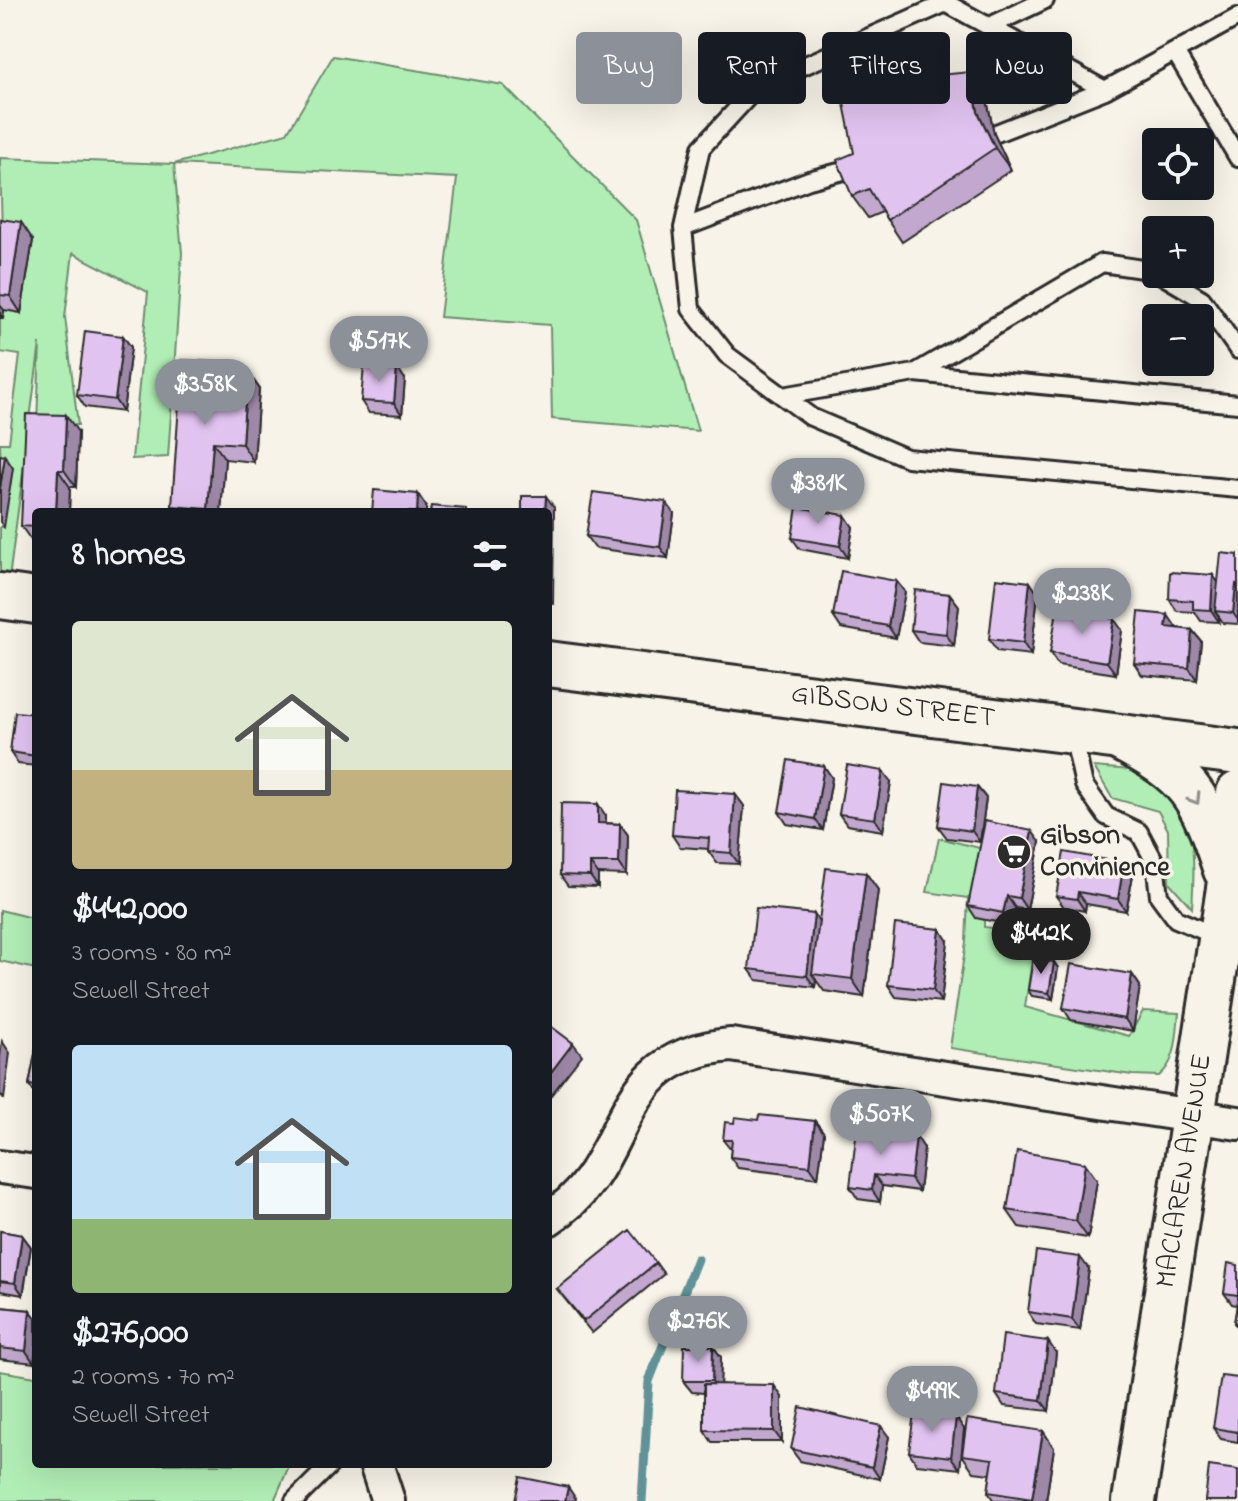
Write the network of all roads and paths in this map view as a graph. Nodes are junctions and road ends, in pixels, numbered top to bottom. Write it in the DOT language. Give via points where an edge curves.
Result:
graph roads {
  1 [pos="1045,0"];
  2 [pos="1238,17"];
  3 [pos="990,26"];
  4 [pos="1175,52"];
  5 [pos="1105,90"];
  6 [pos="994,134"];
  7 [pos="1235,147"];
  8 [pos="867,165"];
  9 [pos="683,228"];
  10 [pos="1142,270"];
  11 [pos="1183,288"];
  12 [pos="1238,350"];
  13 [pos="915,373"];
  14 [pos="783,396"];
  15 [pos="1238,404"];
  16 [pos="1238,489"];
  17 [pos="0,596"];
  18 [pos="32,600"];
  19 [pos="552,664"];
  20 [pos="1092,732"];
  21 [pos="1238,752"];
  22 [pos="1238,793"];
  23 [pos="1229,882"];
  24 [pos="1220,938"];
  25 [pos="1194,1116"];
  26 [pos="1238,1123"];
  27 [pos="0,1167"];
  28 [pos="32,1171"];
  29 [pos="552,1216"];
  30 [pos="327,1468"];
  31 [pos="377,1468"];
  32 [pos="294,1501"];
  33 [pos="388,1501"];
  34 [pos="1134,1501"];
  1 -- 3 [label="lane"];
  2 -- 4 [label="lane"];
  3 -- 5 [label="lane"];
  3 -- 9 [label="lane" via="946,3 758,86 701,148"];
  4 -- 5 [label="lane"];
  4 -- 7 [label="lane"];
  5 -- 6 [label="lane"];
  8 -- 9 [label="lane" via="809,180"];
  9 -- 14 [label="lane" via="691,309 727,355"];
  10 -- 13 [label="lane" via="1102,263"];
  11 -- 12 [label="lane" via="1202,299"];
  13 -- 14 [label="lane"];
  13 -- 15 [label="lane"];
  14 -- 16 [label="lane" via="811,417 907,458"];
  17 -- 18 [label="main road"];
  19 -- 20 [label="main road, GIBSON STREET"];
  20 -- 21 [label="main road, GIBSON STREET"];
  20 -- 23 [label="street, one-way" via="1164,762 1192,791 1210,823"];
  20 -- 24 [label="lane" via="1084,785 1106,816 1139,832 1155,862 1159,896 1176,919"];
  22 -- 23 [label="street, MACLAREN AVENUE"];
  23 -- 24 [label="street, MACLAREN AVENUE"];
  24 -- 25 [label="street, MACLAREN AVENUE"];
  25 -- 26 [label="street"];
  25 -- 29 [label="street" via="731,1045 703,1047 677,1056 655,1072 636,1095 596,1174 581,1194"];
  25 -- 34 [label="street, MACLAREN AVENUE"];
  27 -- 28 [label="street"];
  30 -- 32 [label="lane"];
  31 -- 33 [label="street"];
}
